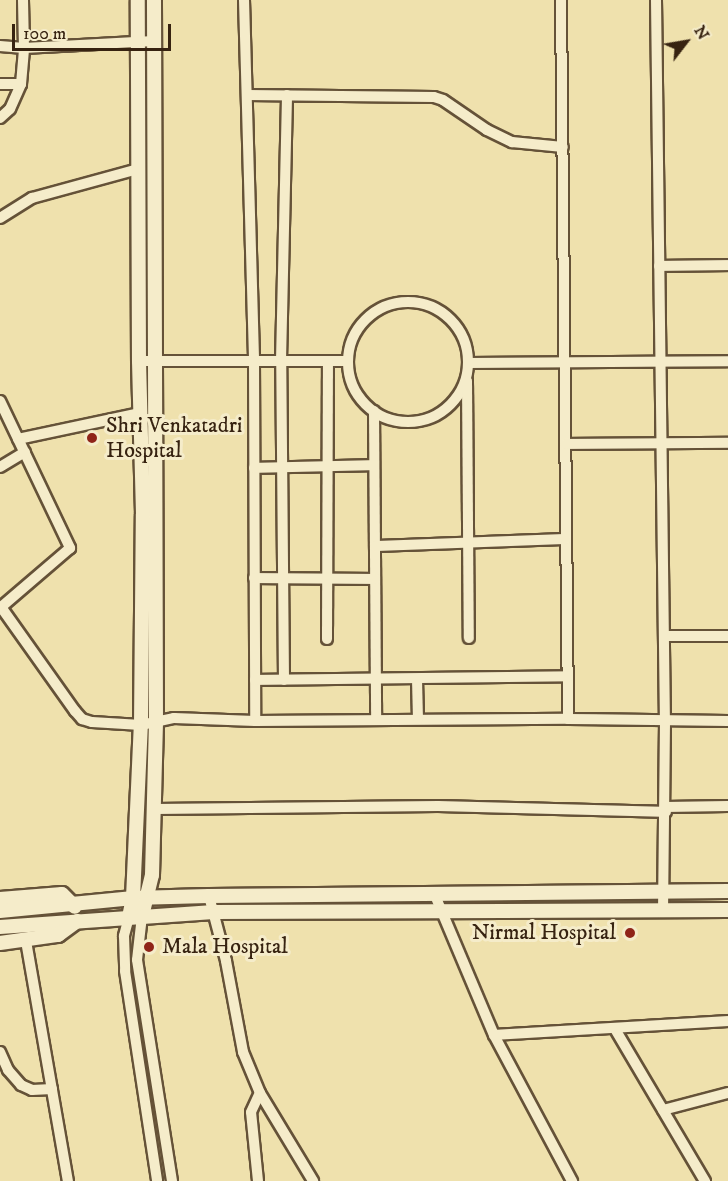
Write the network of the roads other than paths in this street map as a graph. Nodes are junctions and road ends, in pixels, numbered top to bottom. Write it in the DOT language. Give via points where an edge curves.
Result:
graph roads {
  1 [pos="22,0"];
  2 [pos="138,0"];
  3 [pos="154,0"];
  4 [pos="244,0"];
  5 [pos="561,0"];
  6 [pos="656,0"];
  7 [pos="154,41"];
  8 [pos="138,42"];
  9 [pos="0,46"];
  10 [pos="24,48"];
  11 [pos="0,84"];
  12 [pos="21,84"];
  13 [pos="247,95"];
  14 [pos="287,95"];
  15 [pos="0,118"];
  16 [pos="563,147"];
  17 [pos="138,169"];
  18 [pos="0,218"];
  19 [pos="728,265"];
  20 [pos="660,266"];
  21 [pos="139,361"];
  22 [pos="156,361"];
  23 [pos="254,361"];
  24 [pos="281,361"];
  25 [pos="328,361"];
  26 [pos="348,361"];
  27 [pos="564,362"];
  28 [pos="660,362"];
  29 [pos="728,362"];
  30 [pos="468,363"];
  31 [pos="466,377"];
  32 [pos="0,401"];
  33 [pos="374,411"];
  34 [pos="140,413"];
  35 [pos="18,439"];
  36 [pos="728,443"];
  37 [pos="565,444"];
  38 [pos="661,445"];
  39 [pos="25,452"];
  40 [pos="374,465"];
  41 [pos="329,466"];
  42 [pos="0,467"];
  43 [pos="283,467"];
  44 [pos="254,468"];
  45 [pos="566,539"];
  46 [pos="469,543"];
  47 [pos="375,546"];
  48 [pos="254,578"];
  49 [pos="284,579"];
  50 [pos="328,579"];
  51 [pos="375,579"];
  52 [pos="1,608"];
  53 [pos="664,636"];
  54 [pos="728,636"];
  55 [pos="469,638"];
  56 [pos="327,639"];
  57 [pos="567,675"];
  58 [pos="376,679"];
  59 [pos="417,679"];
  60 [pos="255,680"];
  61 [pos="284,680"];
  62 [pos="376,719"];
  63 [pos="418,719"];
  64 [pos="568,719"];
  65 [pos="156,720"];
  66 [pos="255,721"];
  67 [pos="728,721"];
  68 [pos="665,722"];
  69 [pos="141,725"];
  70 [pos="728,806"];
  71 [pos="155,808"];
  72 [pos="666,809"];
  73 [pos="663,891"];
  74 [pos="728,891"];
  75 [pos="434,893"];
  76 [pos="208,896"];
  77 [pos="140,898"];
  78 [pos="0,899"];
  79 [pos="74,903"];
  80 [pos="663,910"];
  81 [pos="728,910"];
  82 [pos="0,911"];
  83 [pos="213,912"];
  84 [pos="442,913"];
  85 [pos="135,916"];
  86 [pos="77,921"];
  87 [pos="0,927"];
  88 [pos="26,941"];
  89 [pos="0,943"];
  90 [pos="728,1022"];
  91 [pos="615,1029"];
  92 [pos="494,1035"];
  93 [pos="0,1052"];
  94 [pos="52,1089"];
  95 [pos="260,1093"];
  96 [pos="728,1093"];
  97 [pos="663,1110"];
  98 [pos="69,1181"];
  99 [pos="157,1181"];
  100 [pos="172,1181"];
  101 [pos="258,1181"];
  102 [pos="313,1181"];
  103 [pos="572,1181"];
  104 [pos="705,1181"];
  1 -- 10 [label="street"];
  2 -- 8 [label="main road"];
  3 -- 7 [label="main road"];
  4 -- 13 [label="street"];
  5 -- 16 [label="street"];
  6 -- 20 [label="street"];
  7 -- 8 [label="street"];
  7 -- 22 [label="main road"];
  8 -- 10 [label="street"];
  8 -- 17 [label="main road"];
  9 -- 10 [label="street"];
  10 -- 12 [label="street"];
  11 -- 12 [label="street"];
  12 -- 15 [label="street" via="10,109"];
  13 -- 14 [label="street"];
  13 -- 23 [label="street"];
  14 -- 16 [label="street" via="434,97 512,142"];
  14 -- 24 [label="street"];
  16 -- 27 [label="street"];
  17 -- 18 [label="street" via="32,198"];
  17 -- 21 [label="main road"];
  19 -- 20 [label="street"];
  20 -- 28 [label="street"];
  21 -- 22 [label="street"];
  21 -- 34 [label="main road"];
  22 -- 23 [label="street"];
  22 -- 65 [label="main road"];
  23 -- 24 [label="street"];
  23 -- 44 [label="street"];
  24 -- 25 [label="street"];
  24 -- 43 [label="street"];
  25 -- 26 [label="street"];
  25 -- 41 [label="street"];
  26 -- 30 [label="street" via="359,326 377,310 400,302 418,303 444,314 458,328"];
  26 -- 33 [label="street" via="352,384"];
  27 -- 28 [label="street"];
  27 -- 30 [label="street"];
  27 -- 37 [label="street"];
  28 -- 29 [label="street"];
  28 -- 38 [label="street"];
  30 -- 31 [label="street"];
  31 -- 33 [label="street" via="457,398 434,417 417,422 393,420"];
  31 -- 46 [label="street"];
  32 -- 35 [label="street"];
  33 -- 40 [label="street"];
  34 -- 35 [label="street"];
  34 -- 69 [label="main road"];
  35 -- 39 [label="street"];
  36 -- 38 [label="street"];
  37 -- 38 [label="street"];
  37 -- 45 [label="street"];
  38 -- 53 [label="street"];
  39 -- 42 [label="street"];
  39 -- 52 [label="street" via="70,548"];
  40 -- 41 [label="street"];
  40 -- 47 [label="street"];
  41 -- 43 [label="street"];
  41 -- 50 [label="street"];
  43 -- 44 [label="street"];
  43 -- 49 [label="street"];
  44 -- 48 [label="street"];
  45 -- 46 [label="street"];
  45 -- 57 [label="street"];
  46 -- 47 [label="street"];
  46 -- 55 [label="street"];
  47 -- 51 [label="street"];
  48 -- 49 [label="street"];
  48 -- 60 [label="street"];
  49 -- 50 [label="street"];
  49 -- 61 [label="street"];
  50 -- 51 [label="street"];
  50 -- 56 [label="street"];
  51 -- 58 [label="street"];
  52 -- 69 [label="street" via="82,719"];
  53 -- 54 [label="street"];
  53 -- 68 [label="street"];
  57 -- 59 [label="street"];
  57 -- 64 [label="street"];
  58 -- 59 [label="street"];
  58 -- 61 [label="street"];
  58 -- 62 [label="street"];
  59 -- 63 [label="street"];
  60 -- 61 [label="street"];
  60 -- 66 [label="street"];
  62 -- 63 [label="street"];
  62 -- 66 [label="street"];
  63 -- 64 [label="street"];
  64 -- 68 [label="street"];
  65 -- 66 [label="street"];
  65 -- 69 [label="street"];
  65 -- 71 [label="main road"];
  67 -- 68 [label="street"];
  68 -- 72 [label="street"];
  69 -- 77 [label="main road"];
  70 -- 72 [label="street"];
  71 -- 72 [label="street"];
  71 -- 77 [label="main road" via="152,875"];
  72 -- 73 [label="street"];
  73 -- 74 [label="main road"];
  73 -- 75 [label="main road"];
  73 -- 80 [label="street"];
  75 -- 76 [label="main road"];
  75 -- 84 [label="street"];
  76 -- 77 [label="main road"];
  76 -- 83 [label="street"];
  77 -- 79 [label="main road"];
  77 -- 85 [label="main road"];
  78 -- 79 [label="main road" via="62,894"];
  79 -- 82 [label="main road"];
  79 -- 86 [label="main road"];
  80 -- 81 [label="main road"];
  80 -- 84 [label="main road"];
  83 -- 84 [label="main road"];
  83 -- 85 [label="main road"];
  83 -- 95 [label="street" via="243,1052"];
  84 -- 92 [label="street"];
  85 -- 86 [label="main road"];
  85 -- 99 [label="street" via="124,936 125,971"];
  85 -- 100 [label="street" via="137,960"];
  86 -- 87 [label="main road"];
  86 -- 88 [label="main road" via="58,936"];
  88 -- 89 [label="main road"];
  88 -- 94 [label="street"];
  90 -- 91 [label="street"];
  91 -- 92 [label="street"];
  91 -- 97 [label="street"];
  92 -- 103 [label="street"];
  93 -- 94 [label="street" via="21,1085 32,1090"];
  94 -- 98 [label="street"];
  95 -- 101 [label="street" via="251,1112"];
  95 -- 102 [label="street"];
  96 -- 97 [label="street"];
  97 -- 104 [label="street"];
}
